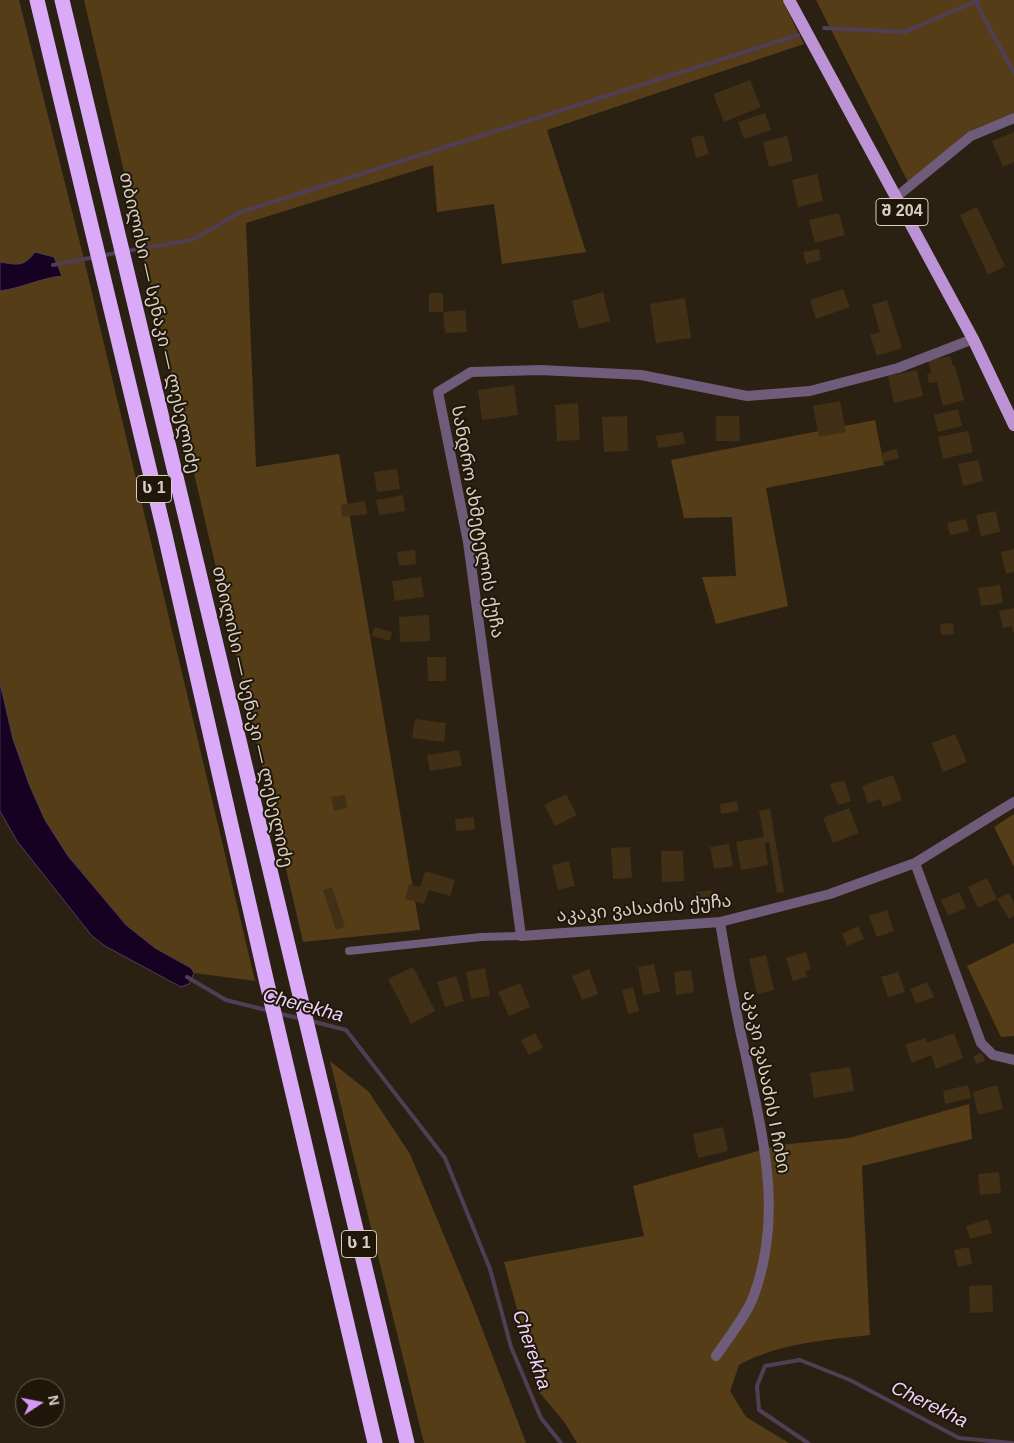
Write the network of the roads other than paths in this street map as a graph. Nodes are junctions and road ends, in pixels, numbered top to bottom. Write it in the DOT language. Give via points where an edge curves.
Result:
graph roads {
  1 [pos="37,0"];
  2 [pos="62,0"];
  3 [pos="790,0"];
  4 [pos="1014,118"];
  5 [pos="895,198"];
  6 [pos="973,339"];
  7 [pos="1014,424"];
  8 [pos="1014,802"];
  9 [pos="915,863"];
  10 [pos="720,922"];
  11 [pos="522,936"];
  12 [pos="349,951"];
  13 [pos="1014,1060"];
  14 [pos="716,1356"];
  15 [pos="376,1443"];
  16 [pos="407,1443"];
  1 -- 15 [label="highway, ს 1"];
  2 -- 16 [label="highway, თბილისი — სენაკი — ლესელიძე / ს 1"];
  3 -- 5 [label="main road, შ 204"];
  4 -- 5 [label="street" via="971,136"];
  5 -- 6 [label="main road, შ 204"];
  6 -- 7 [label="main road, შ 204"];
  6 -- 11 [label="street, სანდრო ახმეტელის ქუჩა" via="898,368 810,391 747,396 641,374 540,370 471,372 438,392 468,542"];
  8 -- 9 [label="street, აკაკი ვასაძის ქუჩა"];
  9 -- 10 [label="street, აკაკი ვასაძის ქუჩა" via="830,894"];
  9 -- 13 [label="street" via="981,1043 993,1054"];
  10 -- 11 [label="street, აკაკი ვასაძის ქუჩა"];
  10 -- 14 [label="street, აკაკი ვასაძის I ჩიხი" via="732,995 767,1157 770,1205 754,1296"];
  11 -- 12 [label="lane" via="481,937"];
}
